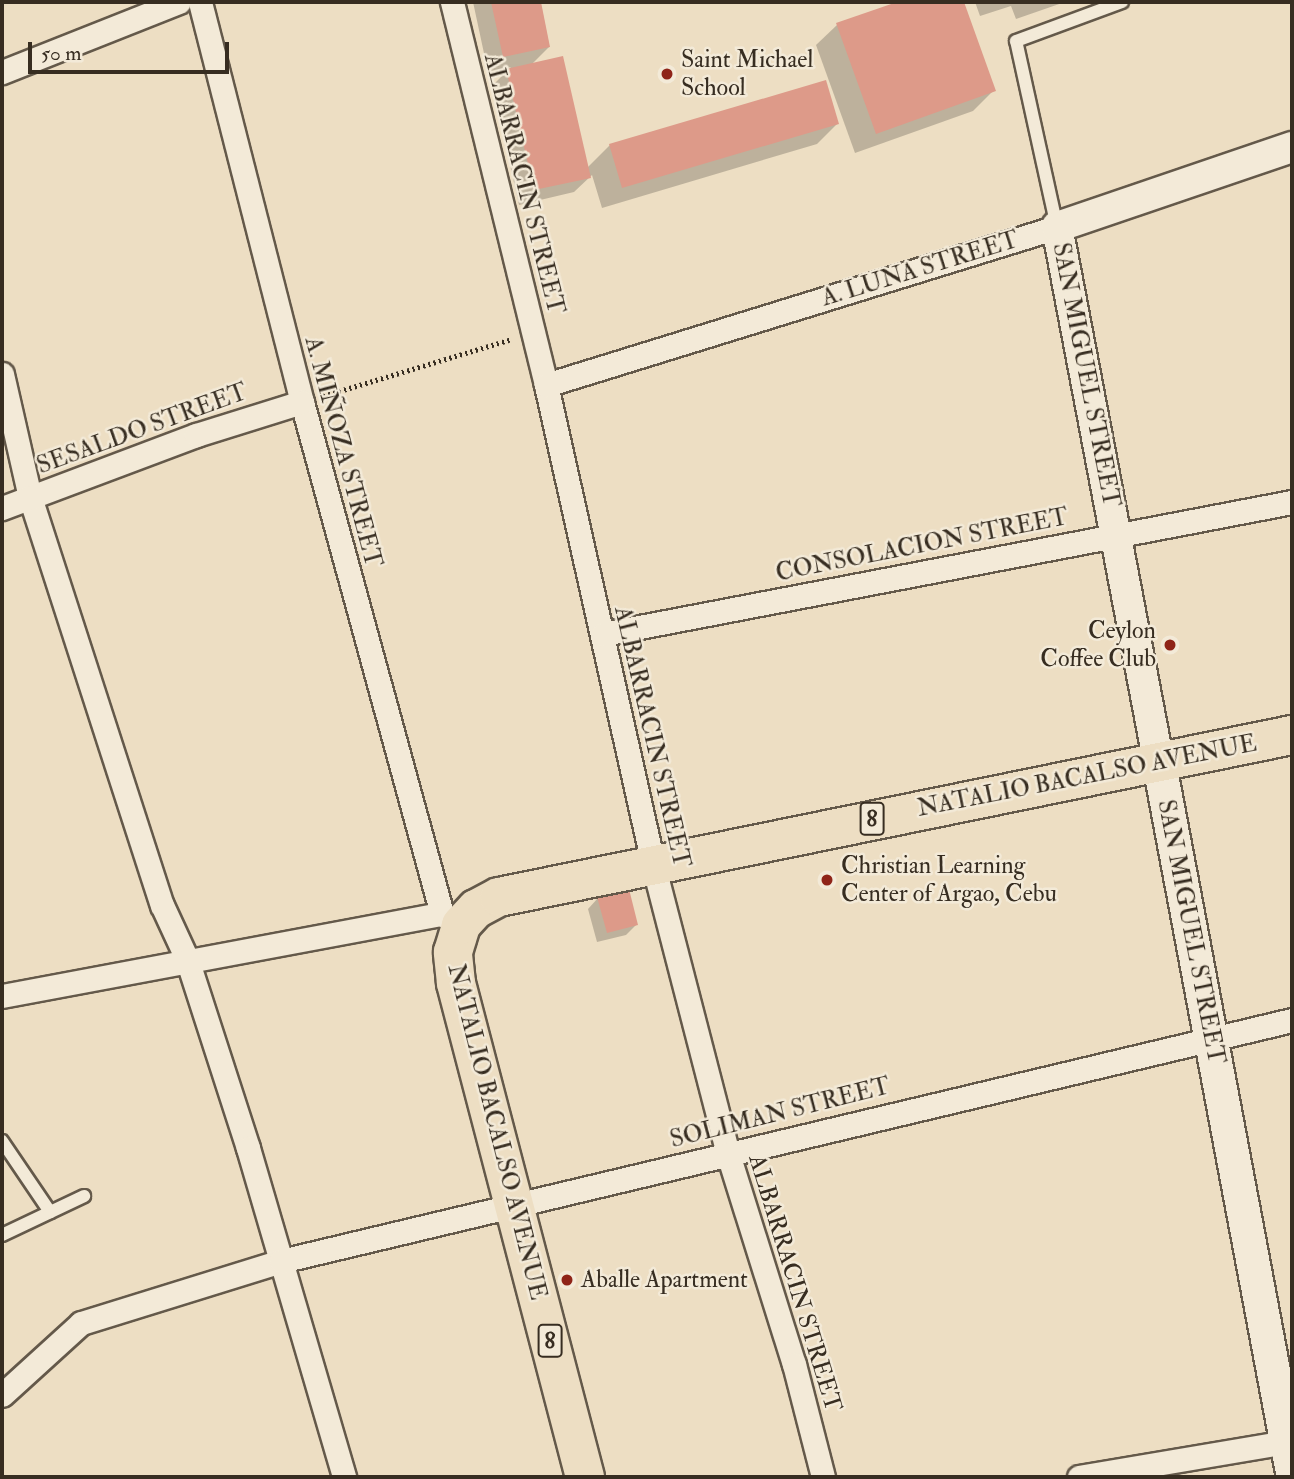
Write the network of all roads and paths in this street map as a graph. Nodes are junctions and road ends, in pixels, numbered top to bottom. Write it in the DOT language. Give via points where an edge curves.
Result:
graph roads {
  1 [pos="179,2"];
  2 [pos="200,2"];
  3 [pos="452,2"];
  4 [pos="1122,2"];
  5 [pos="2,72"];
  6 [pos="1292,147"];
  7 [pos="1056,228"];
  8 [pos="533,332"];
  9 [pos="2,374"];
  10 [pos="546,385"];
  11 [pos="302,402"];
  12 [pos="30,497"];
  13 [pos="1292,502"];
  14 [pos="2,508"];
  15 [pos="1118,533"];
  16 [pos="603,634"];
  17 [pos="1292,736"];
  18 [pos="1159,764"];
  19 [pos="653,864"];
  20 [pos="452,920"];
  21 [pos="187,959"];
  22 [pos="2,996"];
  23 [pos="1292,1020"];
  24 [pos="1212,1040"];
  25 [pos="2,1141"];
  26 [pos="728,1154"];
  27 [pos="84,1196"];
  28 [pos="514,1205"];
  29 [pos="50,1212"];
  30 [pos="2,1235"];
  31 [pos="281,1261"];
  32 [pos="2,1395"];
  33 [pos="1290,1452"];
  34 [pos="344,1477"];
  35 [pos="585,1477"];
  36 [pos="823,1477"];
  37 [pos="1079,1477"];
  1 -- 5 [label="street"];
  2 -- 11 [label="street, A. MIÑOZA STREET"];
  3 -- 8 [label="street, ALBARRACIN STREET"];
  4 -- 7 [label="lane" via="1016,41"];
  6 -- 7 [label="street, A. LUNA STREET"];
  7 -- 10 [label="street, A. LUNA STREET"];
  7 -- 15 [label="street, SAN MIGUEL STREET"];
  8 -- 10 [label="street, ALBARRACIN STREET"];
  8 -- 11 [label="path"];
  9 -- 12 [label="street"];
  10 -- 16 [label="street, ALBARRACIN STREET"];
  11 -- 12 [label="street, SESALDO STREET" via="196,435"];
  11 -- 20 [label="street, A. MIÑOZA STREET"];
  12 -- 14 [label="street, SESALDO STREET"];
  12 -- 21 [label="street" via="158,893"];
  13 -- 15 [label="street, CONSOLACION STREET"];
  15 -- 16 [label="street, CONSOLACION STREET"];
  15 -- 18 [label="street, SAN MIGUEL STREET"];
  16 -- 19 [label="street, ALBARRACIN STREET"];
  17 -- 18 [label="highway, NATALIO BACALSO AVENUE / 8"];
  18 -- 19 [label="highway, NATALIO BACALSO AVENUE / 8"];
  18 -- 24 [label="main road, SAN MIGUEL STREET"];
  19 -- 20 [label="highway, NATALIO BACALSO AVENUE / 8" via="499,897"];
  19 -- 26 [label="street, ALBARRACIN STREET"];
  20 -- 21 [label="street"];
  20 -- 28 [label="highway, NATALIO BACALSO AVENUE / 8" via="456,983"];
  21 -- 22 [label="street"];
  21 -- 31 [label="street"];
  23 -- 24 [label="street, SOLIMAN STREET"];
  24 -- 26 [label="street, SOLIMAN STREET" via="996,1087"];
  24 -- 33 [label="main road, SAN MIGUEL STREET"];
  25 -- 29 [label="lane"];
  26 -- 28 [label="street, SOLIMAN STREET"];
  26 -- 36 [label="street, ALBARRACIN STREET" via="794,1364"];
  27 -- 29 [label="lane"];
  28 -- 31 [label="street, SOLIMAN STREET"];
  28 -- 35 [label="highway, NATALIO BACALSO AVENUE / 8"];
  29 -- 30 [label="lane"];
  31 -- 32 [label="street, SOLIMAN STREET" via="81,1323"];
  31 -- 34 [label="street"];
  33 -- 37 [label="street"];
}
